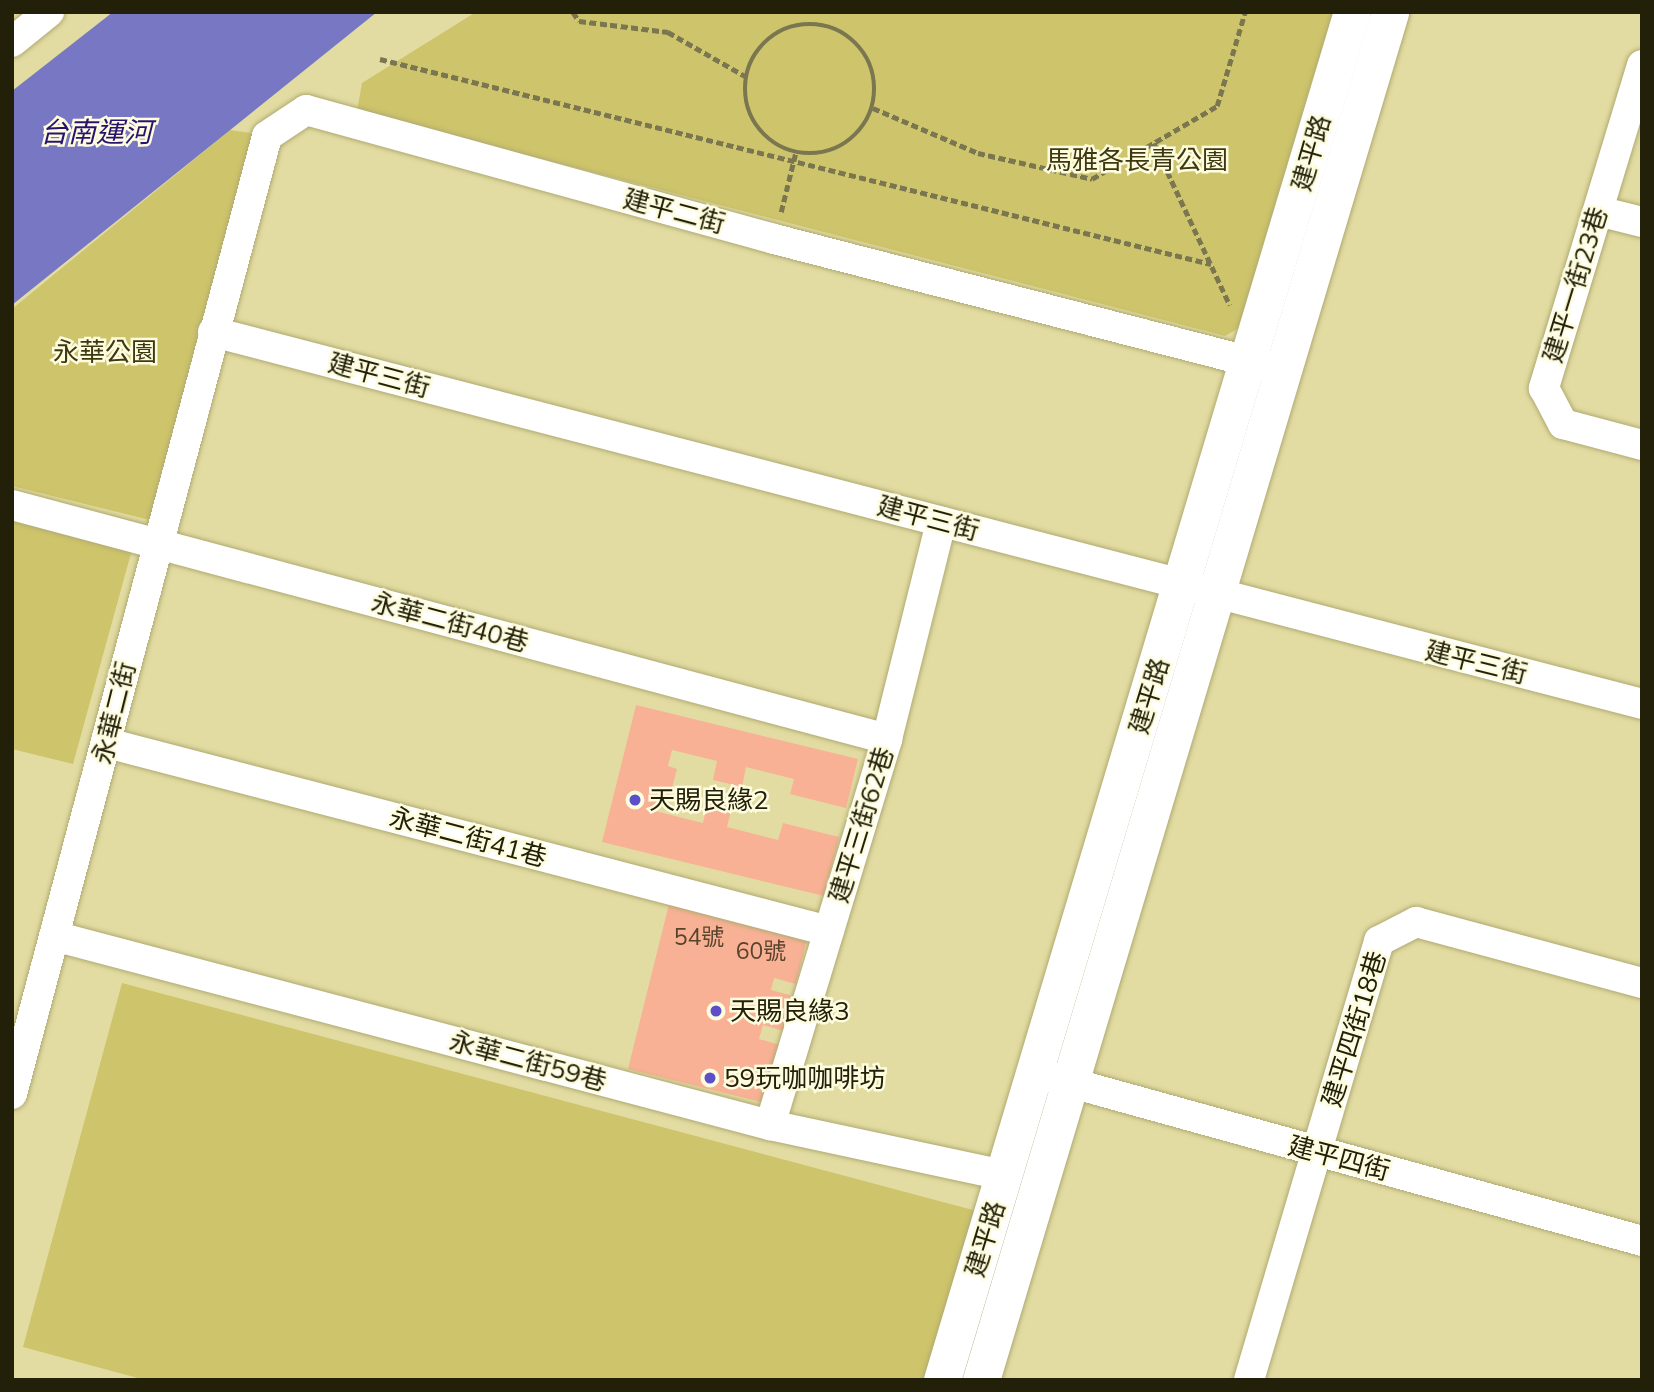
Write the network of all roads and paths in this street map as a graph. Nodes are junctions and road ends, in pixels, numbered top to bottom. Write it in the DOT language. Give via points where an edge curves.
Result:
graph roads {
  1 [pos="49,12"];
  2 [pos="573,12"];
  3 [pos="1245,12"];
  4 [pos="1352,12"];
  5 [pos="1390,12"];
  6 [pos="12,42"];
  7 [pos="380,59"];
  8 [pos="1642,65"];
  9 [pos="745,76"];
  10 [pos="873,108"];
  11 [pos="1154,143"];
  12 [pos="796,151"];
  13 [pos="794,162"];
  14 [pos="1598,211"];
  15 [pos="1642,222"];
  16 [pos="774,239"];
  17 [pos="1211,264"];
  18 [pos="214,332"];
  19 [pos="1237,357"];
  20 [pos="1284,372"];
  21 [pos="1642,445"];
  22 [pos="12,505"];
  23 [pos="941,522"];
  24 [pos="158,541"];
  25 [pos="1182,584"];
  26 [pos="1217,596"];
  27 [pos="1642,704"];
  28 [pos="887,739"];
  29 [pos="107,743"];
  30 [pos="829,932"];
  31 [pos="54,936"];
  32 [pos="1642,983"];
  33 [pos="1054,1078"];
  34 [pos="12,1094"];
  35 [pos="770,1125"];
  36 [pos="1316,1153"];
  37 [pos="1004,1175"];
  38 [pos="1642,1241"];
  39 [pos="942,1380"];
  40 [pos="981,1380"];
  41 [pos="1249,1380"];
  1 -- 6 [label="street"];
  2 -- 9 [label="path" via="579,21 668,32"];
  3 -- 11 [label="path" via="1217,106"];
  4 -- 19 [label="street, 建平路"];
  5 -- 20 [label="street, 建平路"];
  7 -- 13 [label="path"];
  8 -- 14 [label="street, 建平一街23巷"];
  9 -- 10 [label="path" via="768,38 788,27 829,26 855,42 872,67"];
  9 -- 12 [label="path" via="745,99 752,120 766,138"];
  10 -- 11 [label="path" via="978,153 1092,178"];
  10 -- 12 [label="path" via="849,141 831,150"];
  11 -- 17 [label="path"];
  12 -- 13 [label="path"];
  13 -- 16 [label="path"];
  13 -- 17 [label="path"];
  14 -- 15 [label="street"];
  14 -- 21 [label="street, 建平一街23巷" via="1544,388 1563,424"];
  16 -- 18 [label="street, 建平二街" via="306,110 267,136"];
  16 -- 19 [label="street, 建平二街"];
  17 -- 19 [label="path" via="1235,316"];
  18 -- 23 [label="street, 建平三街"];
  18 -- 24 [label="street, 永華二街"];
  19 -- 20 [label="street, 建平二街"];
  19 -- 25 [label="street, 建平路"];
  20 -- 26 [label="street, 建平路"];
  22 -- 24 [label="street, 永華二街40巷"];
  23 -- 25 [label="street, 建平三街"];
  23 -- 28 [label="street, 建平三街62巷"];
  24 -- 28 [label="street, 永華二街40巷"];
  24 -- 29 [label="street, 永華二街"];
  25 -- 26 [label="street, 建平三街"];
  25 -- 33 [label="street, 建平路"];
  26 -- 27 [label="street, 建平三街"];
  26 -- 33 [label="street, 建平路"];
  28 -- 30 [label="street, 建平三街62巷"];
  29 -- 30 [label="street, 永華二街41巷"];
  29 -- 31 [label="street, 永華二街"];
  30 -- 35 [label="street, 建平三街62巷"];
  31 -- 34 [label="street, 永華二街"];
  31 -- 35 [label="street, 永華二街59巷"];
  32 -- 36 [label="street, 建平四街18巷" via="1416,922 1380,941"];
  33 -- 36 [label="street, 建平四街"];
  33 -- 37 [label="street, 建平路"];
  33 -- 40 [label="street, 建平路"];
  35 -- 37 [label="street, 永華二街59巷"];
  36 -- 38 [label="street, 建平四街"];
  36 -- 41 [label="street, 建平四街18巷"];
  37 -- 39 [label="street, 建平路"];
}
